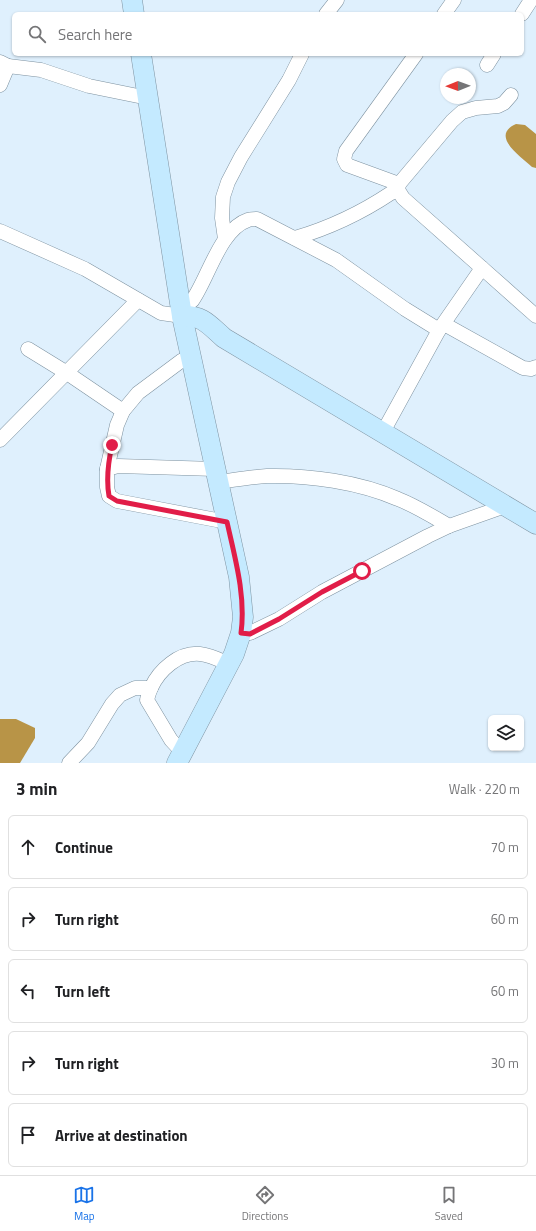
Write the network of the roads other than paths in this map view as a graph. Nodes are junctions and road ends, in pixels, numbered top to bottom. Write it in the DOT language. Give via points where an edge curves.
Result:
graph roads {
  1 [pos="132,0"];
  2 [pos="337,0"];
  3 [pos="454,0"];
  4 [pos="531,0"];
  5 [pos="134,12"];
  6 [pos="328,12"];
  7 [pos="445,12"];
  8 [pos="523,12"];
  9 [pos="140,56"];
  10 [pos="301,56"];
  11 [pos="415,56"];
  12 [pos="4,64"];
  13 [pos="0,85"];
  14 [pos="512,95"];
  15 [pos="148,98"];
  16 [pos="398,187"];
  17 [pos="0,232"];
  18 [pos="295,238"];
  19 [pos="225,239"];
  20 [pos="482,268"];
  21 [pos="138,300"];
  22 [pos="184,304"];
  23 [pos="536,316"];
  24 [pos="441,327"];
  25 [pos="28,349"];
  26 [pos="191,356"];
  27 [pos="536,367"];
  28 [pos="67,373"];
  29 [pos="123,411"];
  30 [pos="382,432"];
  31 [pos="0,440"];
  32 [pos="107,469"];
  33 [pos="217,476"];
  34 [pos="502,504"];
  35 [pos="227,522"];
  36 [pos="536,524"];
  37 [pos="449,526"];
  38 [pos="241,633"];
  39 [pos="229,664"];
  40 [pos="150,688"];
  41 [pos="180,758"];
  42 [pos="69,763"];
  1 -- 5 [label="main road"];
  2 -- 6 [label="street"];
  3 -- 7 [label="street"];
  4 -- 8 [label="street"];
  9 -- 15 [label="main road"];
  10 -- 19 [label="street" via="228,182 223,197"];
  11 -- 16 [label="street" via="346,151 344,159 347,165"];
  12 -- 13 [label="street"];
  12 -- 15 [label="street" via="41,70 89,86"];
  14 -- 16 [label="street" via="498,106 462,112"];
  15 -- 22 [label="main road"];
  16 -- 18 [label="street" via="376,202 330,226"];
  16 -- 20 [label="street" via="403,198"];
  17 -- 21 [label="street" via="85,269"];
  18 -- 19 [label="street" via="257,220 248,219"];
  18 -- 24 [label="street" via="336,260 405,309"];
  19 -- 22 [label="street"];
  20 -- 23 [label="street"];
  20 -- 24 [label="street"];
  21 -- 22 [label="street" via="161,312"];
  21 -- 28 [label="street"];
  22 -- 26 [label="main road"];
  22 -- 30 [label="main road" via="224,338"];
  24 -- 27 [label="street" via="524,368 531,370"];
  24 -- 30 [label="street"];
  25 -- 28 [label="street"];
  26 -- 29 [label="street" via="138,393"];
  26 -- 33 [label="main road"];
  28 -- 29 [label="street"];
  28 -- 31 [label="street"];
  29 -- 32 [label="street" via="117,425"];
  30 -- 34 [label="main road"];
  32 -- 33 [label="street" via="118,466"];
  32 -- 35 [label="street" via="109,496 117,501"];
  33 -- 35 [label="main road"];
  33 -- 37 [label="street" via="304,478 353,484 397,498"];
  34 -- 36 [label="main road"];
  34 -- 37 [label="street" via="497,509"];
  35 -- 38 [label="main road" via="239,577 243,616"];
  37 -- 38 [label="street" via="322,592 250,634"];
  38 -- 39 [label="main road"];
  39 -- 40 [label="street" via="207,656 182,656 163,670"];
  39 -- 41 [label="main road"];
  40 -- 41 [label="street" via="147,700"];
  40 -- 42 [label="street" via="135,688 120,695 88,743"];
}
